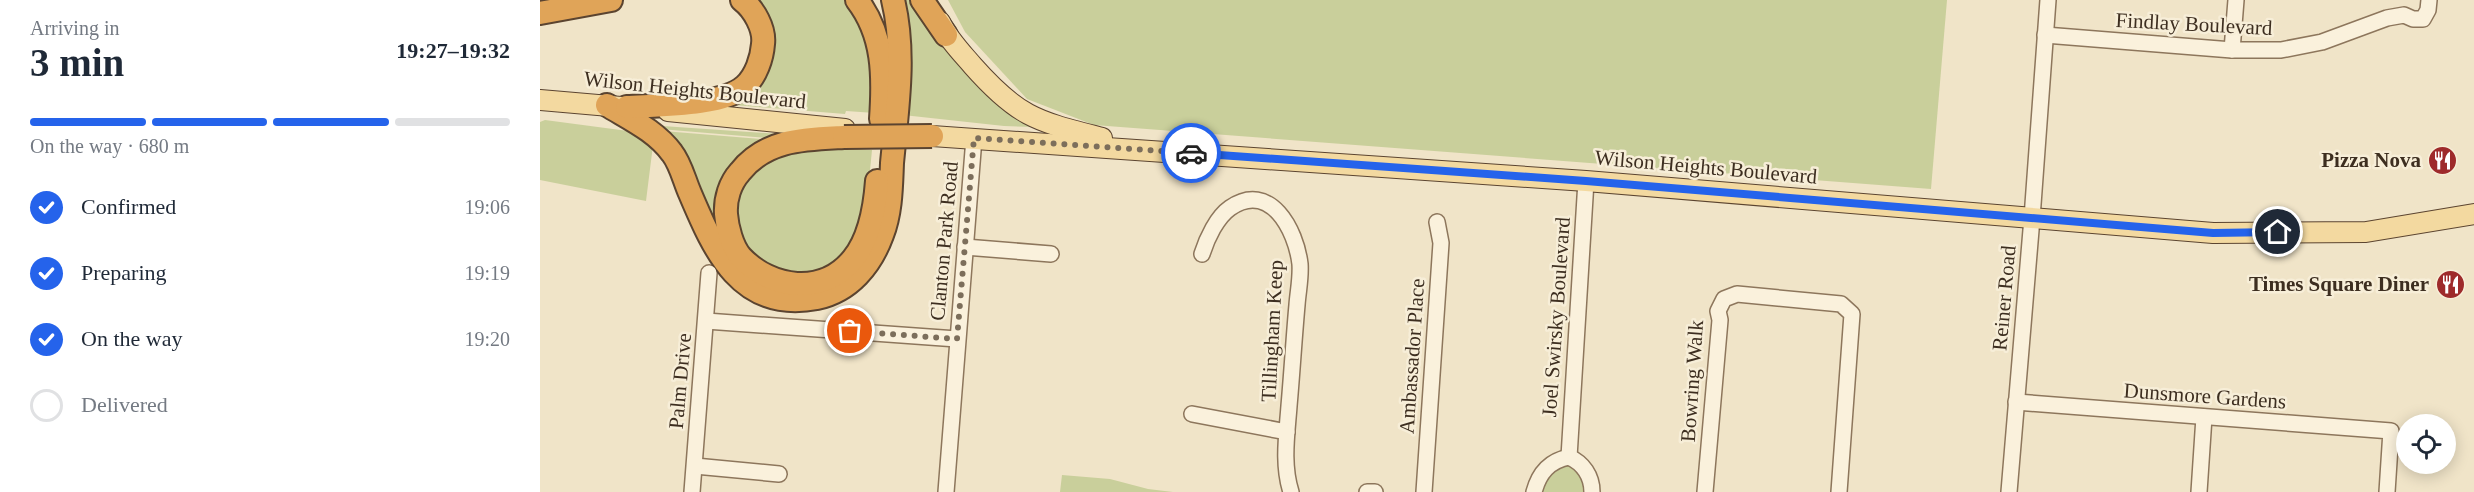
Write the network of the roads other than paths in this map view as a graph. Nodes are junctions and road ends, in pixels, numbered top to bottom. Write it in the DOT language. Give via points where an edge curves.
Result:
graph roads {
  1 [pos="611,0"];
  2 [pos="742,0"];
  3 [pos="857,0"];
  4 [pos="893,0"];
  5 [pos="922,0"];
  6 [pos="928,0"];
  7 [pos="2048,0"];
  8 [pos="2236,0"];
  9 [pos="2428,0"];
  10 [pos="540,13"];
  11 [pos="946,35"];
  12 [pos="2045,35"];
  13 [pos="2232,50"];
  14 [pos="540,100"];
  15 [pos="617,106"];
  16 [pos="844,133"];
  17 [pos="932,136"];
  18 [pos="974,138"];
  19 [pos="1155,151"];
  20 [pos="1586,181"];
  21 [pos="2474,214"];
  22 [pos="2032,218"];
  23 [pos="1437,222"];
  24 [pos="965,247"];
  25 [pos="1052,254"];
  26 [pos="1202,254"];
  27 [pos="709,273"];
  28 [pos="706,321"];
  29 [pos="957,339"];
  30 [pos="2016,402"];
  31 [pos="1192,414"];
  32 [pos="2204,417"];
  33 [pos="1287,432"];
  34 [pos="1569,457"];
  35 [pos="694,466"];
  36 [pos="779,474"];
  37 [pos="692,492"];
  38 [pos="946,492"];
  39 [pos="1291,492"];
  40 [pos="1367,492"];
  41 [pos="1375,492"];
  42 [pos="1424,492"];
  43 [pos="1534,492"];
  44 [pos="1592,492"];
  45 [pos="1705,492"];
  46 [pos="1839,492"];
  47 [pos="2009,492"];
  48 [pos="2199,492"];
  49 [pos="2387,492"];
  1 -- 10 [label="highway"];
  2 -- 15 [label="highway" via="757,18 764,38 762,60 746,86 720,100"];
  3 -- 16 [label="highway" via="868,15 882,56 882,105 870,226 854,258 830,277 802,284 771,279 739,255 732,239 726,211 735,178 748,161 771,148"];
  4 -- 15 [label="highway" via="899,80 888,221 877,249 857,278 834,294 802,301 773,298 746,286 721,259 674,155 658,137"];
  5 -- 11 [label="highway"];
  6 -- 11 [label="main road"];
  7 -- 12 [label="street, Reiner Road"];
  8 -- 13 [label="street"];
  9 -- 13 [label="street, Findlay Boulevard" via="2423,19 2404,15 2387,18 2322,42 2282,50"];
  11 -- 19 [label="main road" via="994,89 1026,115 1047,124"];
  12 -- 13 [label="street, Findlay Boulevard"];
  12 -- 22 [label="street, Reiner Road"];
  14 -- 15 [label="main road, Wilson Heights Boulevard"];
  15 -- 16 [label="main road, Wilson Heights Boulevard"];
  16 -- 17 [label="highway, bridge"];
  17 -- 18 [label="main road, Wilson Heights Boulevard"];
  18 -- 19 [label="main road, Wilson Heights Boulevard"];
  18 -- 24 [label="street, Clanton Park Road"];
  19 -- 20 [label="main road, Wilson Heights Boulevard"];
  20 -- 22 [label="main road, Wilson Heights Boulevard"];
  20 -- 34 [label="street, Joel Swirsky Boulevard"];
  21 -- 22 [label="main road, Wilson Heights Boulevard" via="2354,232 2213,233"];
  22 -- 30 [label="street, Reiner Road"];
  23 -- 42 [label="street, Ambassador Place" via="1441,243"];
  24 -- 25 [label="street"];
  24 -- 29 [label="street, Clanton Park Road"];
  26 -- 33 [label="street, Tillingham Keep" via="1222,215 1245,201 1272,206 1290,230 1298,251 1300,274"];
  27 -- 28 [label="street, Palm Drive"];
  28 -- 29 [label="street"];
  28 -- 35 [label="street, Palm Drive"];
  29 -- 38 [label="street, Clanton Park Road"];
  30 -- 32 [label="street, Dunsmore Gardens"];
  30 -- 47 [label="street, Reiner Road"];
  31 -- 33 [label="street"];
  32 -- 48 [label="street"];
  32 -- 49 [label="street, Dunsmore Gardens" via="2391,431"];
  33 -- 39 [label="street, Tillingham Keep"];
  34 -- 43 [label="street" via="1547,466"];
  34 -- 44 [label="street" via="1586,471"];
  35 -- 36 [label="street"];
  35 -- 37 [label="street, Palm Drive"];
  40 -- 41 [label="street"];
  45 -- 46 [label="street, Bowring Walk" via="1718,311 1724,299 1737,294 1841,304 1852,314"];
}
